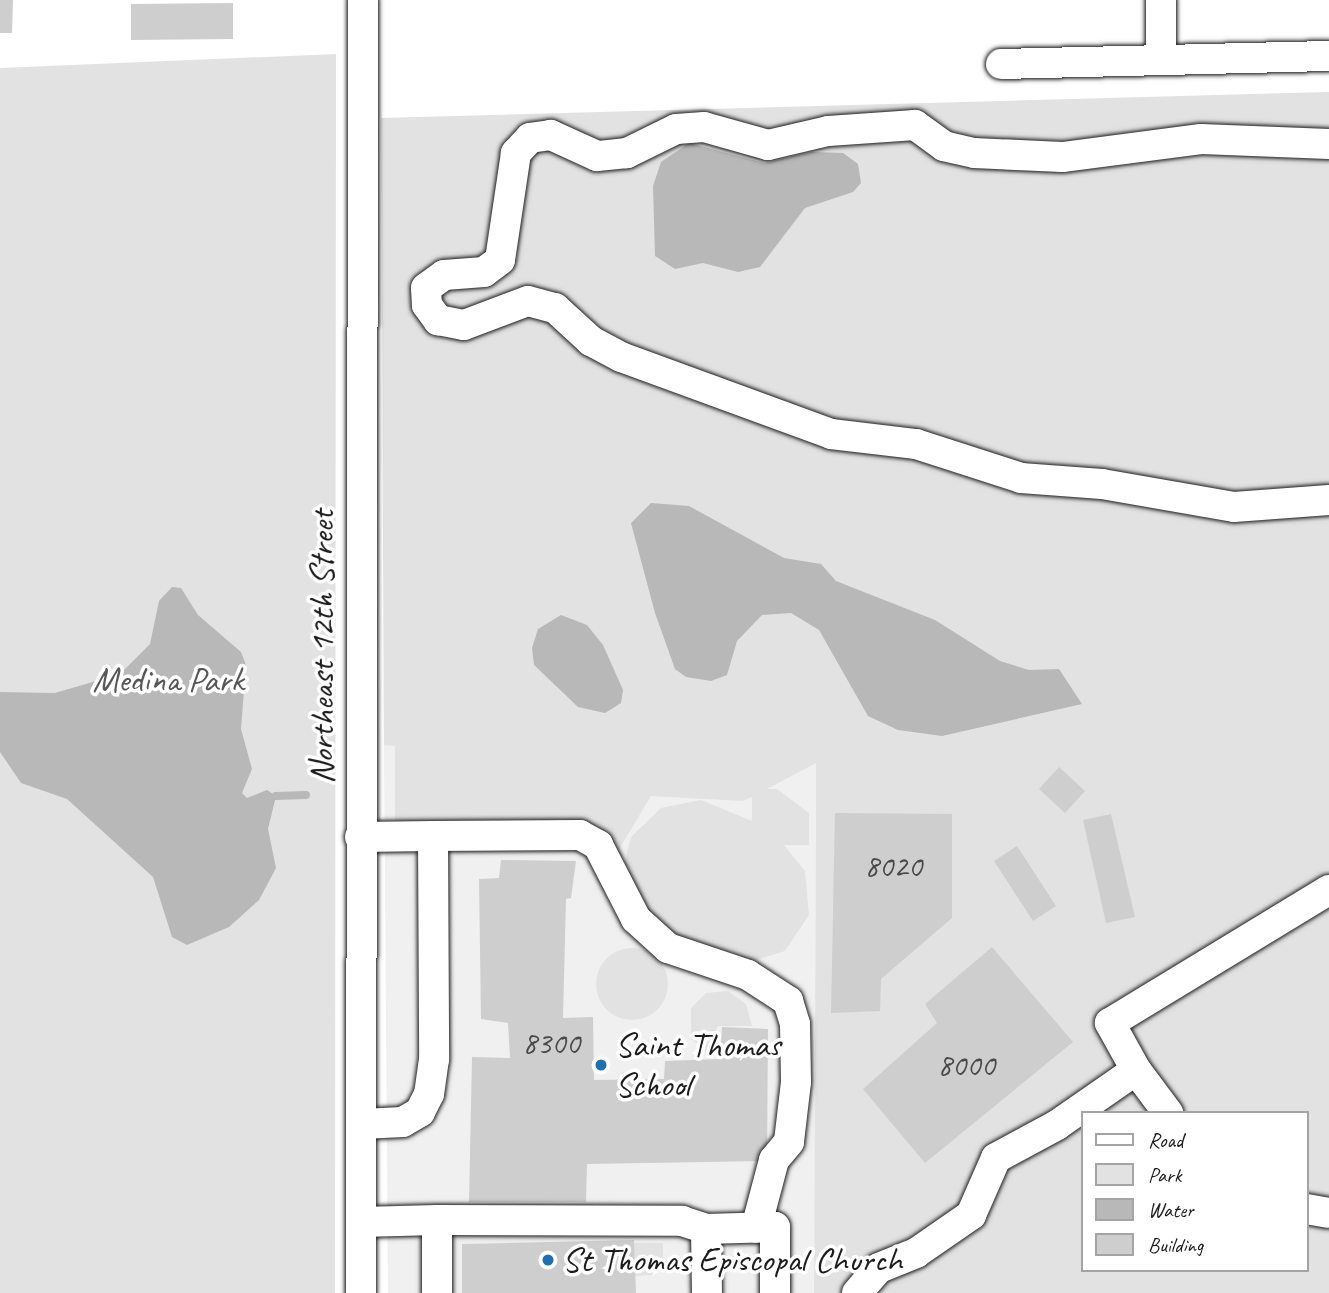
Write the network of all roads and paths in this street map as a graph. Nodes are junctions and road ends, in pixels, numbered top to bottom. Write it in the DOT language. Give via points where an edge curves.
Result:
graph roads {
  1 [pos="363,0"];
  2 [pos="1161,0"];
  3 [pos="1329,56"];
  4 [pos="1161,60"];
  5 [pos="1001,64"];
  6 [pos="1329,144"];
  7 [pos="1329,500"];
  8 [pos="433,836"];
  9 [pos="360,837"];
  10 [pos="1329,890"];
  11 [pos="1136,1070"];
  12 [pos="1167,1111"];
  13 [pos="362,1124"];
  14 [pos="1308,1209"];
  15 [pos="1329,1213"];
  16 [pos="437,1220"];
  17 [pos="361,1222"];
  18 [pos="756,1228"];
  19 [pos="706,1229"];
  20 [pos="361,1293"];
  21 [pos="437,1293"];
  22 [pos="707,1293"];
  23 [pos="775,1293"];
  24 [pos="857,1293"];
  1 -- 9 [label="street, Northeast 12th Street"];
  2 -- 4 [label="street"];
  3 -- 4 [label="street"];
  4 -- 5 [label="street"];
  6 -- 7 [label="street" via="1201,139 1062,157 974,153 944,146 915,125 828,131 768,145 704,127 676,129 627,153 597,156 551,135 530,138 516,153 500,260 484,272 444,275 426,288 427,305 438,320 464,325 528,301 555,308 590,341 621,357 831,435 916,444 1021,478 1102,484 1234,507"];
  8 -- 9 [label="street"];
  8 -- 13 [label="street" via="434,1059 429,1094 420,1112 403,1122"];
  8 -- 18 [label="street" via="580,835 598,845 636,919 668,948 748,975 788,1001 796,1059 789,1142 774,1160"];
  9 -- 13 [label="street, Northeast 12th Street"];
  10 -- 11 [label="street" via="1110,1023"];
  11 -- 12 [label="street"];
  11 -- 24 [label="street" via="1057,1125 996,1158 971,1215 916,1253 879,1268"];
  13 -- 17 [label="street, Northeast 12th Street"];
  14 -- 15 [label="street"];
  16 -- 17 [label="street"];
  16 -- 19 [label="street" via="682,1221"];
  16 -- 21 [label="street"];
  17 -- 20 [label="street, Northeast 12th Street"];
  18 -- 19 [label="street"];
  18 -- 23 [label="street" via="775,1227"];
  19 -- 22 [label="street"];
}
